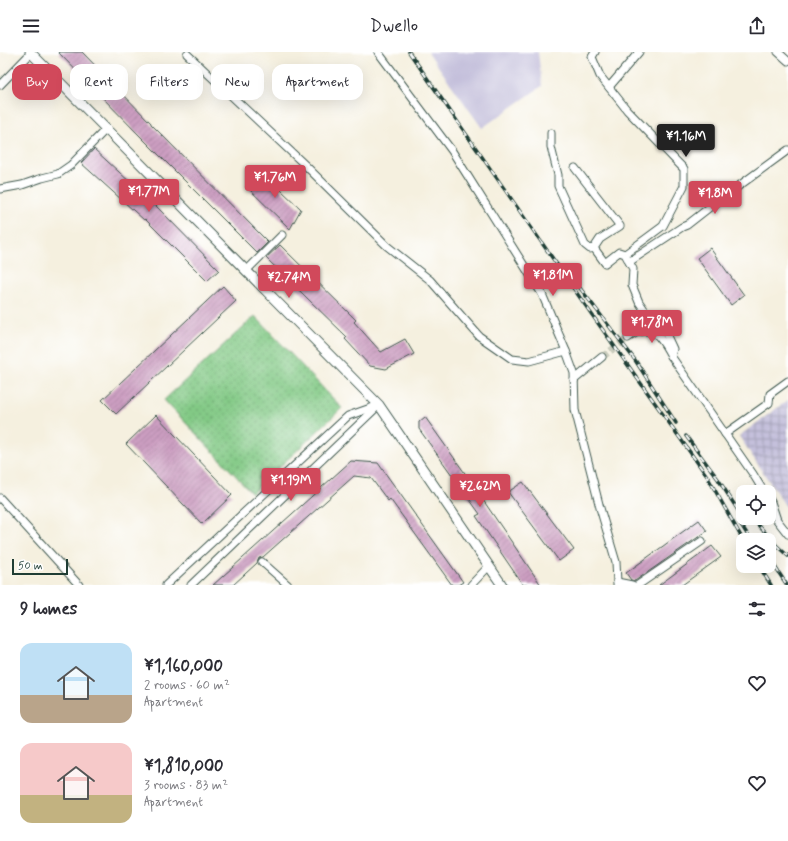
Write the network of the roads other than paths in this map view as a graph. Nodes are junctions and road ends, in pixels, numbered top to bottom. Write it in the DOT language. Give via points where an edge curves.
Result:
graph roads {
  1 [pos="31,52"];
  2 [pos="378,52"];
  3 [pos="595,52"];
  4 [pos="639,52"];
  5 [pos="778,52"];
  6 [pos="187,54"];
  7 [pos="788,61"];
  8 [pos="0,85"];
  9 [pos="609,87"];
  10 [pos="106,129"];
  11 [pos="551,132"];
  12 [pos="788,150"];
  13 [pos="575,168"];
  14 [pos="0,189"];
  15 [pos="282,235"];
  16 [pos="594,248"];
  17 [pos="625,254"];
  18 [pos="629,262"];
  19 [pos="246,271"];
  20 [pos="628,338"];
  21 [pos="566,351"];
  22 [pos="671,356"];
  23 [pos="602,357"];
  24 [pos="574,380"];
  25 [pos="788,381"];
  26 [pos="379,405"];
  27 [pos="726,434"];
  28 [pos="760,485"];
  29 [pos="0,498"];
  30 [pos="776,517"];
  31 [pos="788,534"];
  32 [pos="702,541"];
  33 [pos="262,562"];
  34 [pos="489,566"];
  35 [pos="617,584"];
  36 [pos="79,585"];
  37 [pos="166,585"];
  38 [pos="191,585"];
  39 [pos="288,585"];
  40 [pos="471,585"];
  41 [pos="502,585"];
  42 [pos="632,585"];
  43 [pos="638,585"];
  1 -- 8 [label="street"];
  1 -- 10 [label="main road"];
  2 -- 21 [label="street" via="452,151 542,294"];
  3 -- 9 [label="street" via="592,58 600,76"];
  4 -- 9 [label="street"];
  5 -- 7 [label="street"];
  6 -- 21 [label="street" via="387,246 430,280 479,336 512,359 528,361"];
  9 -- 17 [label="street" via="627,110 684,169 684,186 663,226"];
  10 -- 14 [label="street" via="71,165 58,174"];
  10 -- 19 [label="main road"];
  11 -- 16 [label="street" via="558,186 585,245 590,249"];
  12 -- 18 [label="street" via="688,225"];
  13 -- 16 [label="street" via="620,226 600,239"];
  15 -- 19 [label="street"];
  16 -- 17 [label="street" via="605,263 619,252"];
  17 -- 18 [label="street"];
  18 -- 22 [label="street" via="633,269 632,285 639,302 655,325 666,334 673,349"];
  19 -- 26 [label="main road"];
  20 -- 22 [label="street" via="640,331 653,333 659,336"];
  21 -- 24 [label="street"];
  22 -- 27 [label="street"];
  23 -- 24 [label="street"];
  24 -- 35 [label="street" via="576,410 616,562"];
  25 -- 27 [label="street" via="770,394 769,403"];
  26 -- 34 [label="main road"];
  26 -- 37 [label="street" via="348,416"];
  26 -- 38 [label="street"];
  27 -- 28 [label="street"];
  29 -- 36 [label="street"];
  30 -- 31 [label="street"];
  32 -- 43 [label="street"];
  33 -- 39 [label="street"];
  34 -- 40 [label="street"];
  34 -- 41 [label="main road"];
  35 -- 42 [label="street"];
}
